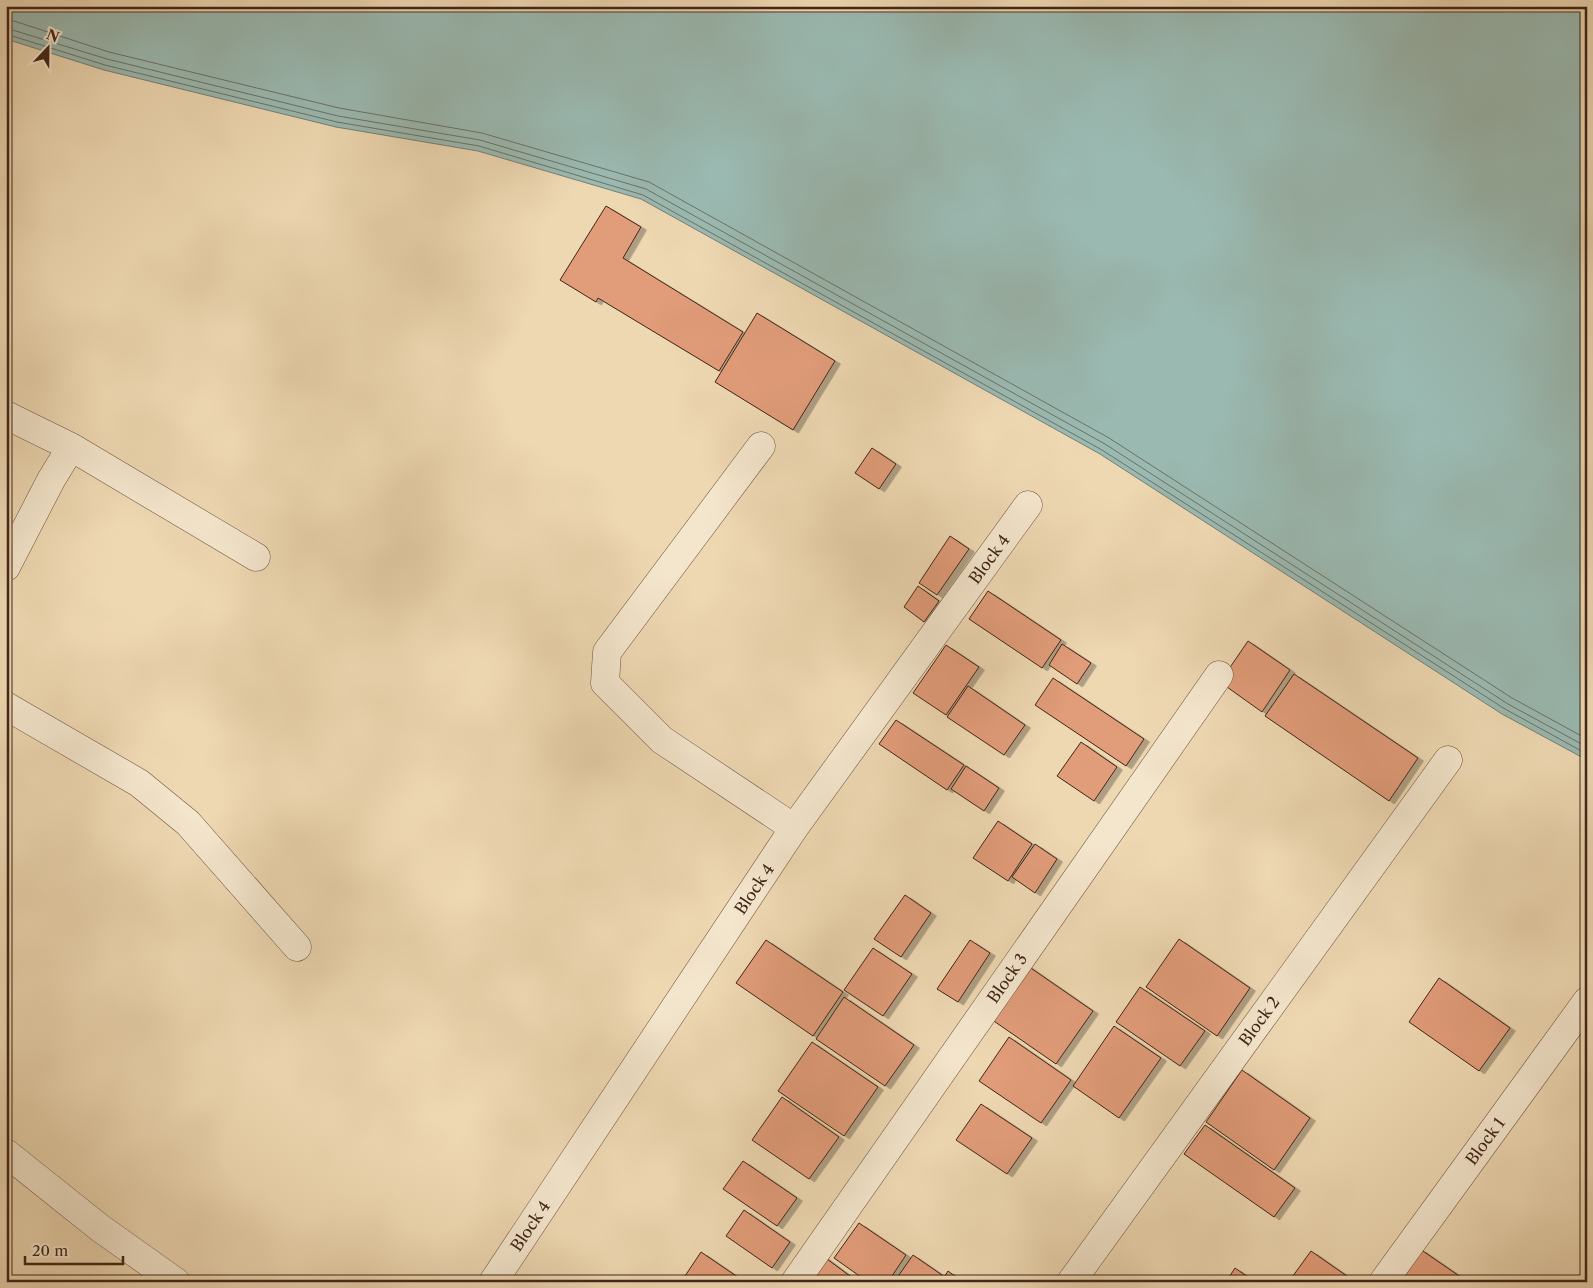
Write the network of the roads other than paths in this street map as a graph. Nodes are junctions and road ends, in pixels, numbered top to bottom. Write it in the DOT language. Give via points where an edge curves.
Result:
graph roads {
  1 [pos="6,415"];
  2 [pos="761,446"];
  3 [pos="71,447"];
  4 [pos="1028,505"];
  5 [pos="256,556"];
  6 [pos="6,567"];
  7 [pos="1220,675"];
  8 [pos="6,706"];
  9 [pos="1448,760"];
  10 [pos="794,828"];
  11 [pos="297,947"];
  12 [pos="1587,1001"];
  13 [pos="6,1153"];
  14 [pos="176,1282"];
  15 [pos="493,1282"];
  16 [pos="795,1282"];
  17 [pos="1071,1282"];
  18 [pos="1383,1282"];
  1 -- 3 [label="street"];
  2 -- 10 [label="street" via="607,652 605,683 662,740"];
  3 -- 5 [label="street"];
  3 -- 6 [label="street"];
  4 -- 10 [label="street, Block 4"];
  7 -- 16 [label="street, Block 3"];
  8 -- 11 [label="street" via="139,783 188,823"];
  9 -- 17 [label="street, Block 2"];
  10 -- 15 [label="street, Block 4"];
  12 -- 18 [label="street, Block 1"];
  13 -- 14 [label="street" via="100,1228"];
}
